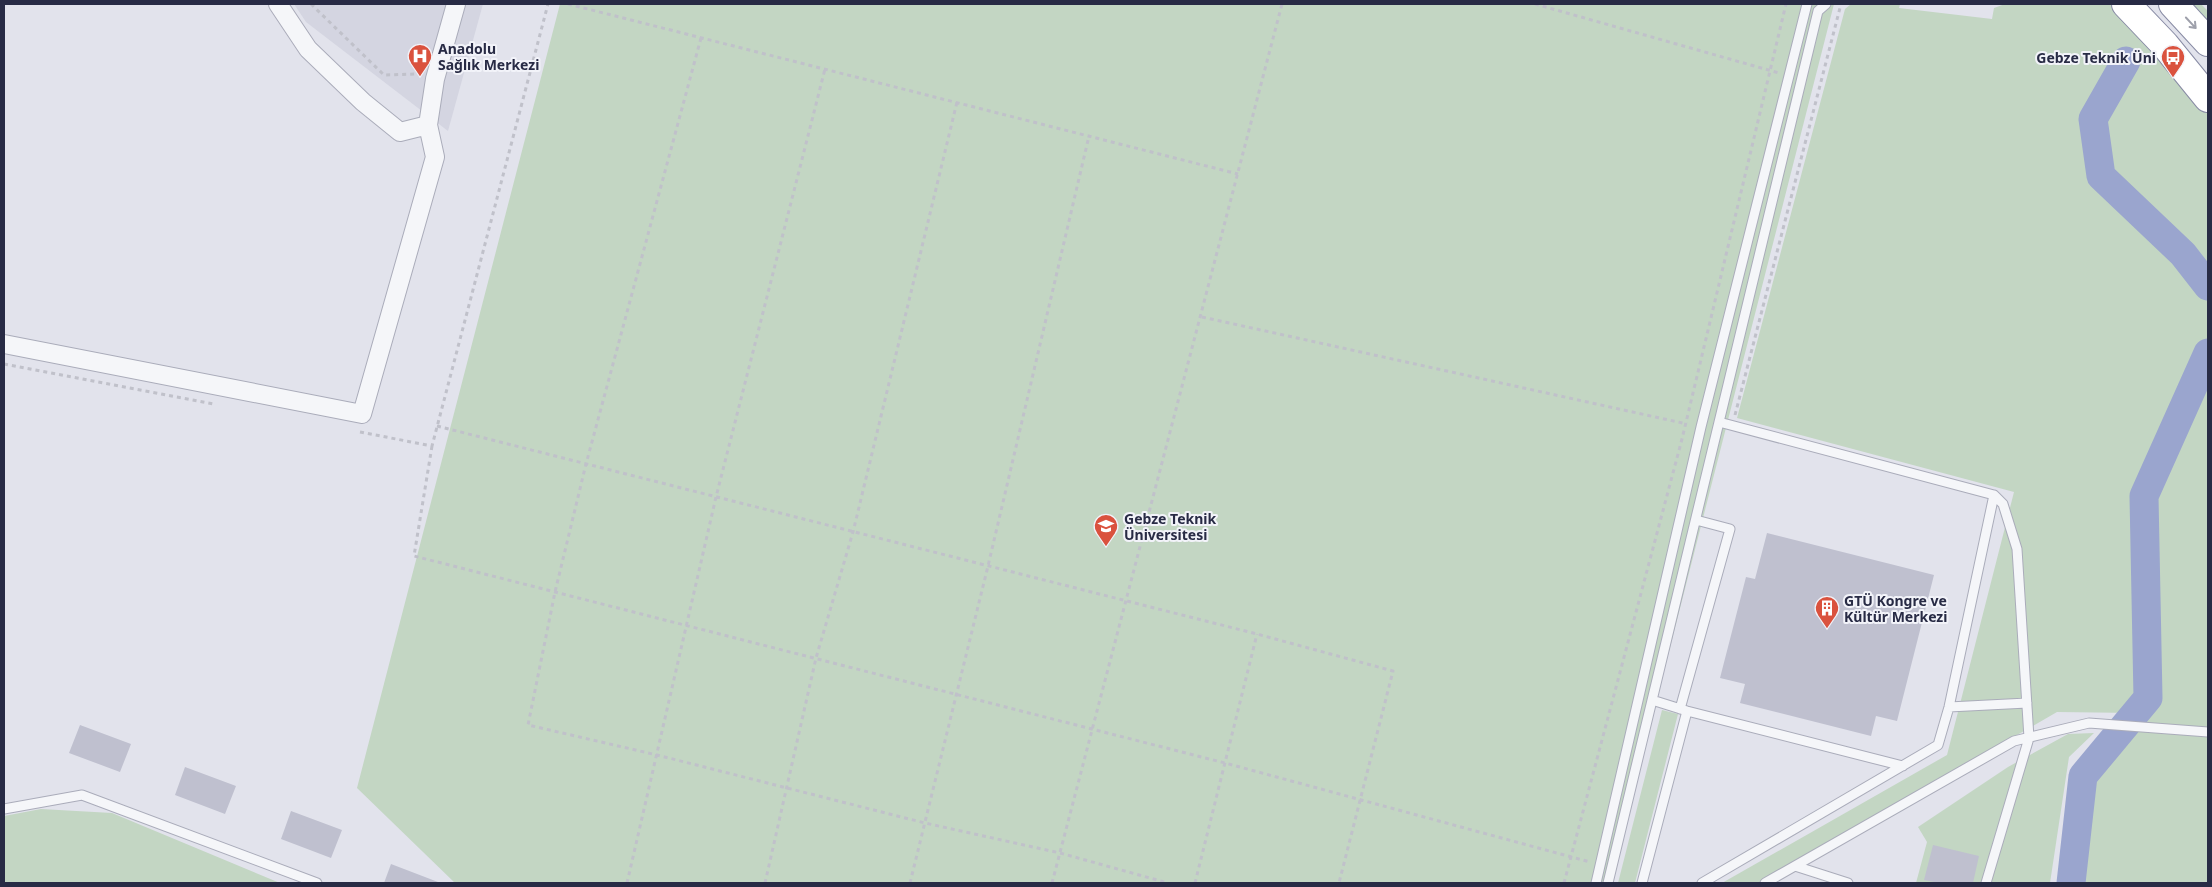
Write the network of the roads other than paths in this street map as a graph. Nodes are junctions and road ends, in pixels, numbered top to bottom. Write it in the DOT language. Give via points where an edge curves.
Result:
graph roads {
  1 [pos="278,4"];
  2 [pos="456,4"];
  3 [pos="1807,4"];
  4 [pos="1826,4"];
  5 [pos="2126,4"];
  6 [pos="2151,4"];
  7 [pos="2173,4"];
  8 [pos="2208,42"];
  9 [pos="2208,74"];
  10 [pos="2208,98"];
  11 [pos="428,125"];
  12 [pos="4,344"];
  13 [pos="1719,422"];
  14 [pos="1994,495"];
  15 [pos="1696,520"];
  16 [pos="1652,700"];
  17 [pos="2027,703"];
  18 [pos="1949,707"];
  19 [pos="1684,710"];
  20 [pos="2208,732"];
  21 [pos="2029,738"];
  22 [pos="1903,766"];
  23 [pos="4,809"];
  24 [pos="1795,866"];
  25 [pos="317,883"];
  26 [pos="1596,883"];
  27 [pos="1608,883"];
  28 [pos="1642,883"];
  29 [pos="1702,883"];
  30 [pos="1765,883"];
  31 [pos="1848,883"];
  32 [pos="1986,883"];
  1 -- 11 [label="street" via="308,49 362,102 400,132"];
  2 -- 11 [label="street" via="435,79"];
  3 -- 26 [label="lane" via="1701,427"];
  4 -- 13 [label="lane" via="1818,11"];
  5 -- 10 [label="highway"];
  6 -- 9 [label="highway"];
  7 -- 8 [label="highway, one-way"];
  11 -- 12 [label="street" via="436,157 362,414"];
  13 -- 14 [label="lane"];
  13 -- 15 [label="lane"];
  14 -- 17 [label="lane" via="2003,504 2017,549"];
  14 -- 18 [label="lane"];
  15 -- 16 [label="lane"];
  15 -- 19 [label="lane" via="1730,529"];
  16 -- 19 [label="lane"];
  16 -- 27 [label="lane"];
  17 -- 18 [label="lane"];
  17 -- 21 [label="lane"];
  18 -- 22 [label="lane" via="1938,745"];
  19 -- 22 [label="lane"];
  19 -- 28 [label="lane"];
  20 -- 21 [label="lane" via="2089,723"];
  21 -- 24 [label="lane" via="2014,741"];
  21 -- 32 [label="lane"];
  22 -- 29 [label="lane"];
  23 -- 25 [label="lane" via="82,795"];
  24 -- 30 [label="lane"];
  24 -- 31 [label="lane"];
}
